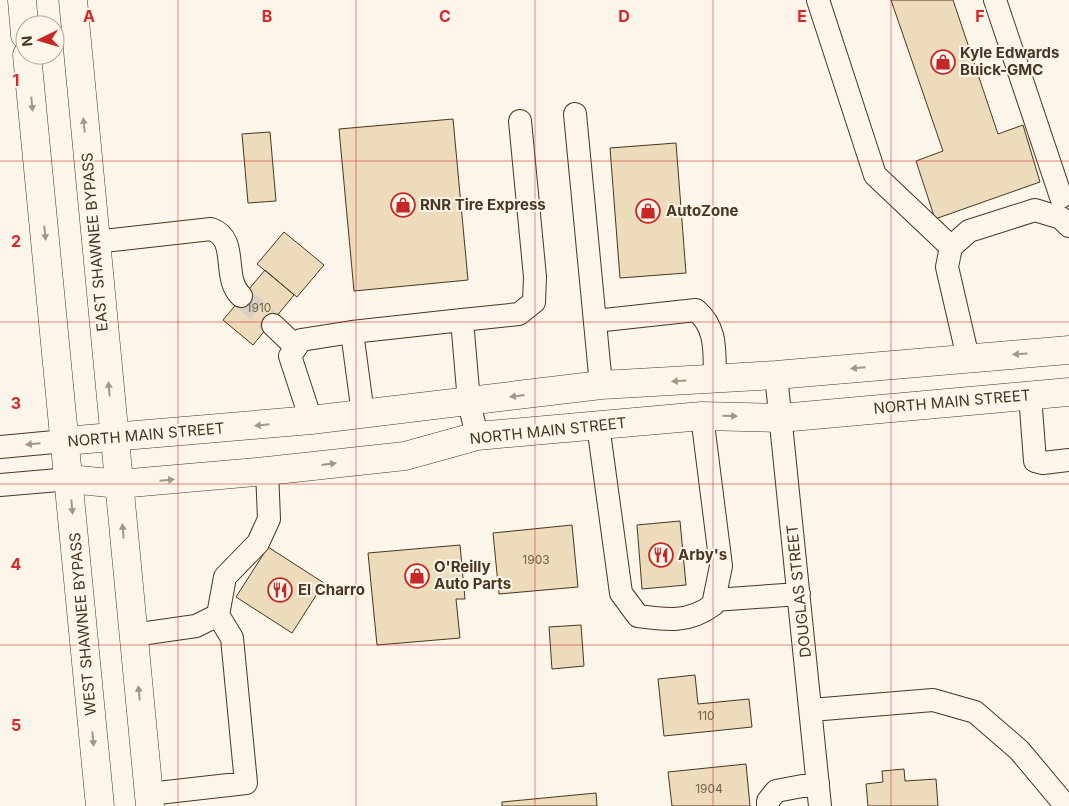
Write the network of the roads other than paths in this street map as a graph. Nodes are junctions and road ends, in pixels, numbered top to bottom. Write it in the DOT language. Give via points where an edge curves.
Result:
graph roads {
  1 [pos="22,0"];
  2 [pos="73,0"];
  3 [pos="818,0"];
  4 [pos="995,0"];
  5 [pos="23,15"];
  6 [pos="28,65"];
  7 [pos="575,114"];
  8 [pos="520,121"];
  9 [pos="1065,194"];
  10 [pos="1035,210"];
  11 [pos="1069,226"];
  12 [pos="96,242"];
  13 [pos="951,247"];
  14 [pos="241,296"];
  15 [pos="462,320"];
  16 [pos="595,321"];
  17 [pos="272,325"];
  18 [pos="352,332"];
  19 [pos="296,347"];
  20 [pos="1069,350"];
  21 [pos="968,358"];
  22 [pos="776,375"];
  23 [pos="715,379"];
  24 [pos="601,385"];
  25 [pos="1069,392"];
  26 [pos="1030,395"];
  27 [pos="469,402"];
  28 [pos="363,414"];
  29 [pos="702,416"];
  30 [pos="782,418"];
  31 [pos="311,420"];
  32 [pos="598,425"];
  33 [pos="477,436"];
  34 [pos="114,438"];
  35 [pos="65,441"];
  36 [pos="0,447"];
  37 [pos="1069,460"];
  38 [pos="267,472"];
  39 [pos="70,479"];
  40 [pos="119,484"];
  41 [pos="0,485"];
  42 [pos="799,594"];
  43 [pos="714,600"];
  44 [pos="218,615"];
  45 [pos="133,635"];
  46 [pos="810,710"];
  47 [pos="818,783"];
  48 [pos="150,800"];
  49 [pos="100,806"];
  50 [pos="768,806"];
  51 [pos="820,806"];
  52 [pos="1066,806"];
  1 -- 5 [label="main road"];
  12 -- 2 [label="main road, EAST SHAWNEE BYPASS, one-way"];
  3 -- 13 [label="street" via="875,175"];
  4 -- 9 [label="street"];
  6 -- 35 [label="main road, one-way"];
  7 -- 16 [label="street"];
  8 -- 15 [label="street" via="535,277 534,302 519,314"];
  9 -- 10 [label="street"];
  10 -- 11 [label="street" via="1061,218"];
  10 -- 13 [label="street" via="969,231"];
  12 -- 14 [label="street" via="211,229 220,232 228,242 231,282"];
  34 -- 12 [label="main road, EAST SHAWNEE BYPASS, one-way"];
  13 -- 21 [label="street" via="947,267"];
  15 -- 18 [label="street"];
  15 -- 27 [label="street"];
  16 -- 23 [label="street" via="696,310 707,320 713,334"];
  16 -- 24 [label="street"];
  17 -- 19 [label="street"];
  18 -- 19 [label="street" via="301,340"];
  18 -- 28 [label="street"];
  19 -- 31 [label="street" via="290,356"];
  20 -- 21 [label="main road, NORTH MAIN STREET, one-way"];
  21 -- 22 [label="main road, NORTH MAIN STREET, one-way"];
  22 -- 23 [label="main road, NORTH MAIN STREET"];
  22 -- 30 [label="street, DOUGLAS STREET"];
  23 -- 24 [label="main road, NORTH MAIN STREET, one-way"];
  24 -- 27 [label="main road, NORTH MAIN STREET, one-way"];
  25 -- 26 [label="main road, NORTH MAIN STREET"];
  26 -- 30 [label="main road, NORTH MAIN STREET"];
  26 -- 37 [label="street" via="1035,461"];
  27 -- 28 [label="main road, NORTH MAIN STREET"];
  27 -- 33 [label="street"];
  28 -- 31 [label="main road, NORTH MAIN STREET"];
  29 -- 30 [label="main road, NORTH MAIN STREET, one-way"];
  29 -- 32 [label="main road, NORTH MAIN STREET"];
  29 -- 43 [label="street" via="721,566"];
  30 -- 42 [label="street, DOUGLAS STREET"];
  31 -- 34 [label="main road, NORTH MAIN STREET, one-way"];
  32 -- 33 [label="main road, NORTH MAIN STREET"];
  32 -- 43 [label="street" via="621,593 638,616 666,620 699,616 713,605"];
  38 -- 33 [label="main road, NORTH MAIN STREET, one-way" via="405,456"];
  34 -- 35 [label="main road, NORTH MAIN STREET"];
  34 -- 40 [label="main road, EAST SHAWNEE BYPASS"];
  35 -- 36 [label="street, NORTH MAIN STREET, one-way"];
  35 -- 39 [label="main road, WEST SHAWNEE BYPASS"];
  40 -- 38 [label="main road, NORTH MAIN STREET, one-way"];
  38 -- 44 [label="street" via="269,518 258,543 225,578"];
  39 -- 40 [label="main road, NORTH MAIN STREET"];
  39 -- 41 [label="street, NORTH MAIN STREET"];
  39 -- 49 [label="main road, WEST SHAWNEE BYPASS, one-way"];
  45 -- 40 [label="main road, one-way"];
  42 -- 43 [label="street"];
  42 -- 46 [label="street, DOUGLAS STREET"];
  44 -- 45 [label="street" via="196,626"];
  44 -- 48 [label="street" via="232,638 246,783"];
  48 -- 45 [label="main road, one-way"];
  46 -- 47 [label="street, DOUGLAS STREET"];
  46 -- 52 [label="street" via="933,700 975,712 1019,750"];
  47 -- 50 [label="street" via="776,791"];
  47 -- 51 [label="street, DOUGLAS STREET"];
}
